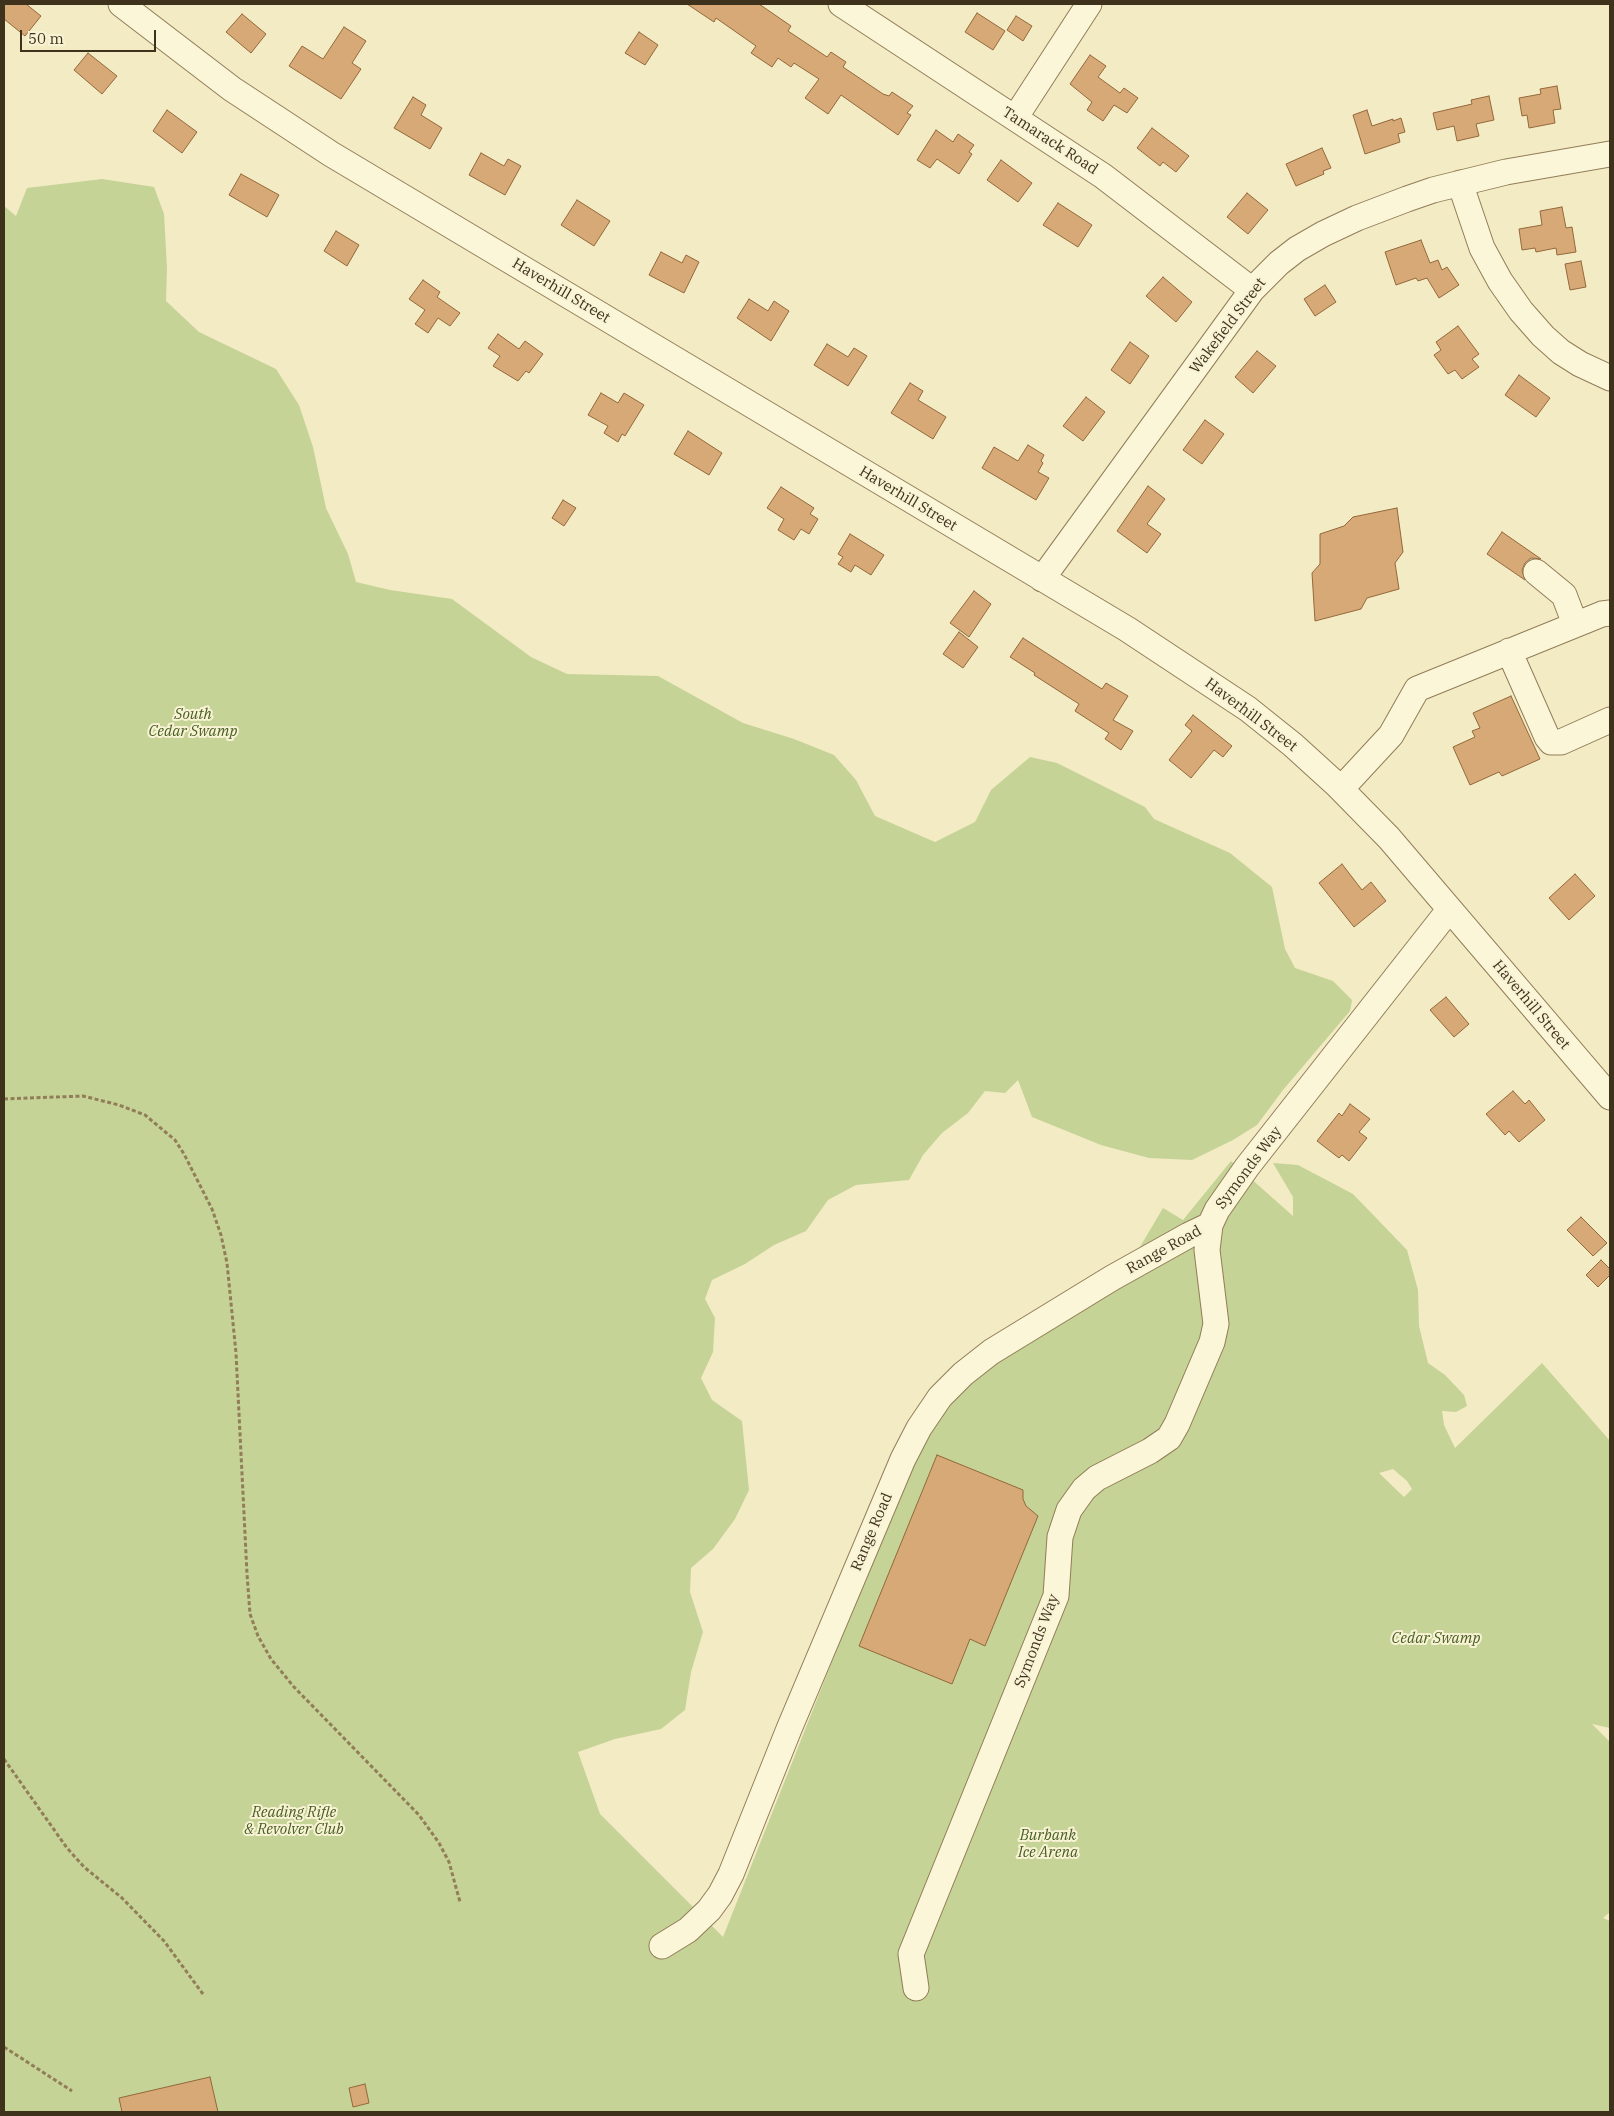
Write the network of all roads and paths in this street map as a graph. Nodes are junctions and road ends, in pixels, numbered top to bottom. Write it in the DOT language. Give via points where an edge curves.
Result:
graph roads {
  1 [pos="120,4"];
  2 [pos="841,4"];
  3 [pos="1089,4"];
  4 [pos="1015,118"];
  5 [pos="1610,154"];
  6 [pos="1460,183"];
  7 [pos="1252,290"];
  8 [pos="1610,378"];
  9 [pos="1536,572"];
  10 [pos="1042,579"];
  11 [pos="1610,613"];
  12 [pos="1575,624"];
  13 [pos="1509,652"];
  14 [pos="1610,720"];
  15 [pos="1341,789"];
  16 [pos="1449,910"];
  17 [pos="1610,1097"];
  18 [pos="4,1099"];
  19 [pos="1210,1225"];
  20 [pos="4,1759"];
  21 [pos="460,1902"];
  22 [pos="662,1946"];
  23 [pos="916,1988"];
  24 [pos="203,1994"];
  25 [pos="4,2047"];
  26 [pos="72,2091"];
  1 -- 10 [label="street, Haverhill Street" via="232,89 331,154"];
  2 -- 4 [label="street, Tamarack Road"];
  3 -- 4 [label="street"];
  4 -- 7 [label="street, Tamarack Road" via="1104,176"];
  5 -- 6 [label="street, Wakefield Street"];
  6 -- 7 [label="street, Wakefield Street" via="1407,198 1323,234 1289,255"];
  6 -- 8 [label="street" via="1486,256 1522,311 1561,352"];
  7 -- 10 [label="street, Wakefield Street"];
  9 -- 12 [label="street" via="1564,595"];
  10 -- 15 [label="street, Haverhill Street" via="1127,629 1234,699 1293,745"];
  11 -- 12 [label="street" via="1604,612"];
  12 -- 13 [label="street"];
  13 -- 14 [label="street" via="1551,742 1561,742"];
  13 -- 15 [label="street" via="1417,689 1391,735"];
  15 -- 16 [label="street, Haverhill Street" via="1389,838"];
  16 -- 17 [label="street, Haverhill Street"];
  16 -- 19 [label="street, Symonds Way" via="1247,1167 1225,1196"];
  18 -- 21 [label="path" via="83,1096 119,1104 145,1115 175,1140 184,1154 212,1209 227,1263 236,1352 246,1574 250,1614 258,1636 271,1659 294,1687 419,1815 449,1862"];
  19 -- 22 [label="street, Range Road" via="1104,1283 1000,1346 940,1397 903,1459 732,1874 709,1910 688,1930"];
  19 -- 23 [label="street, Symonds Way" via="1207,1250 1216,1324 1212,1342 1169,1438 1097,1478 1084,1489 1069,1510 1060,1537 1056,1596 911,1954"];
  20 -- 24 [label="path" via="67,1848 164,1941"];
  25 -- 26 [label="path"];
}
